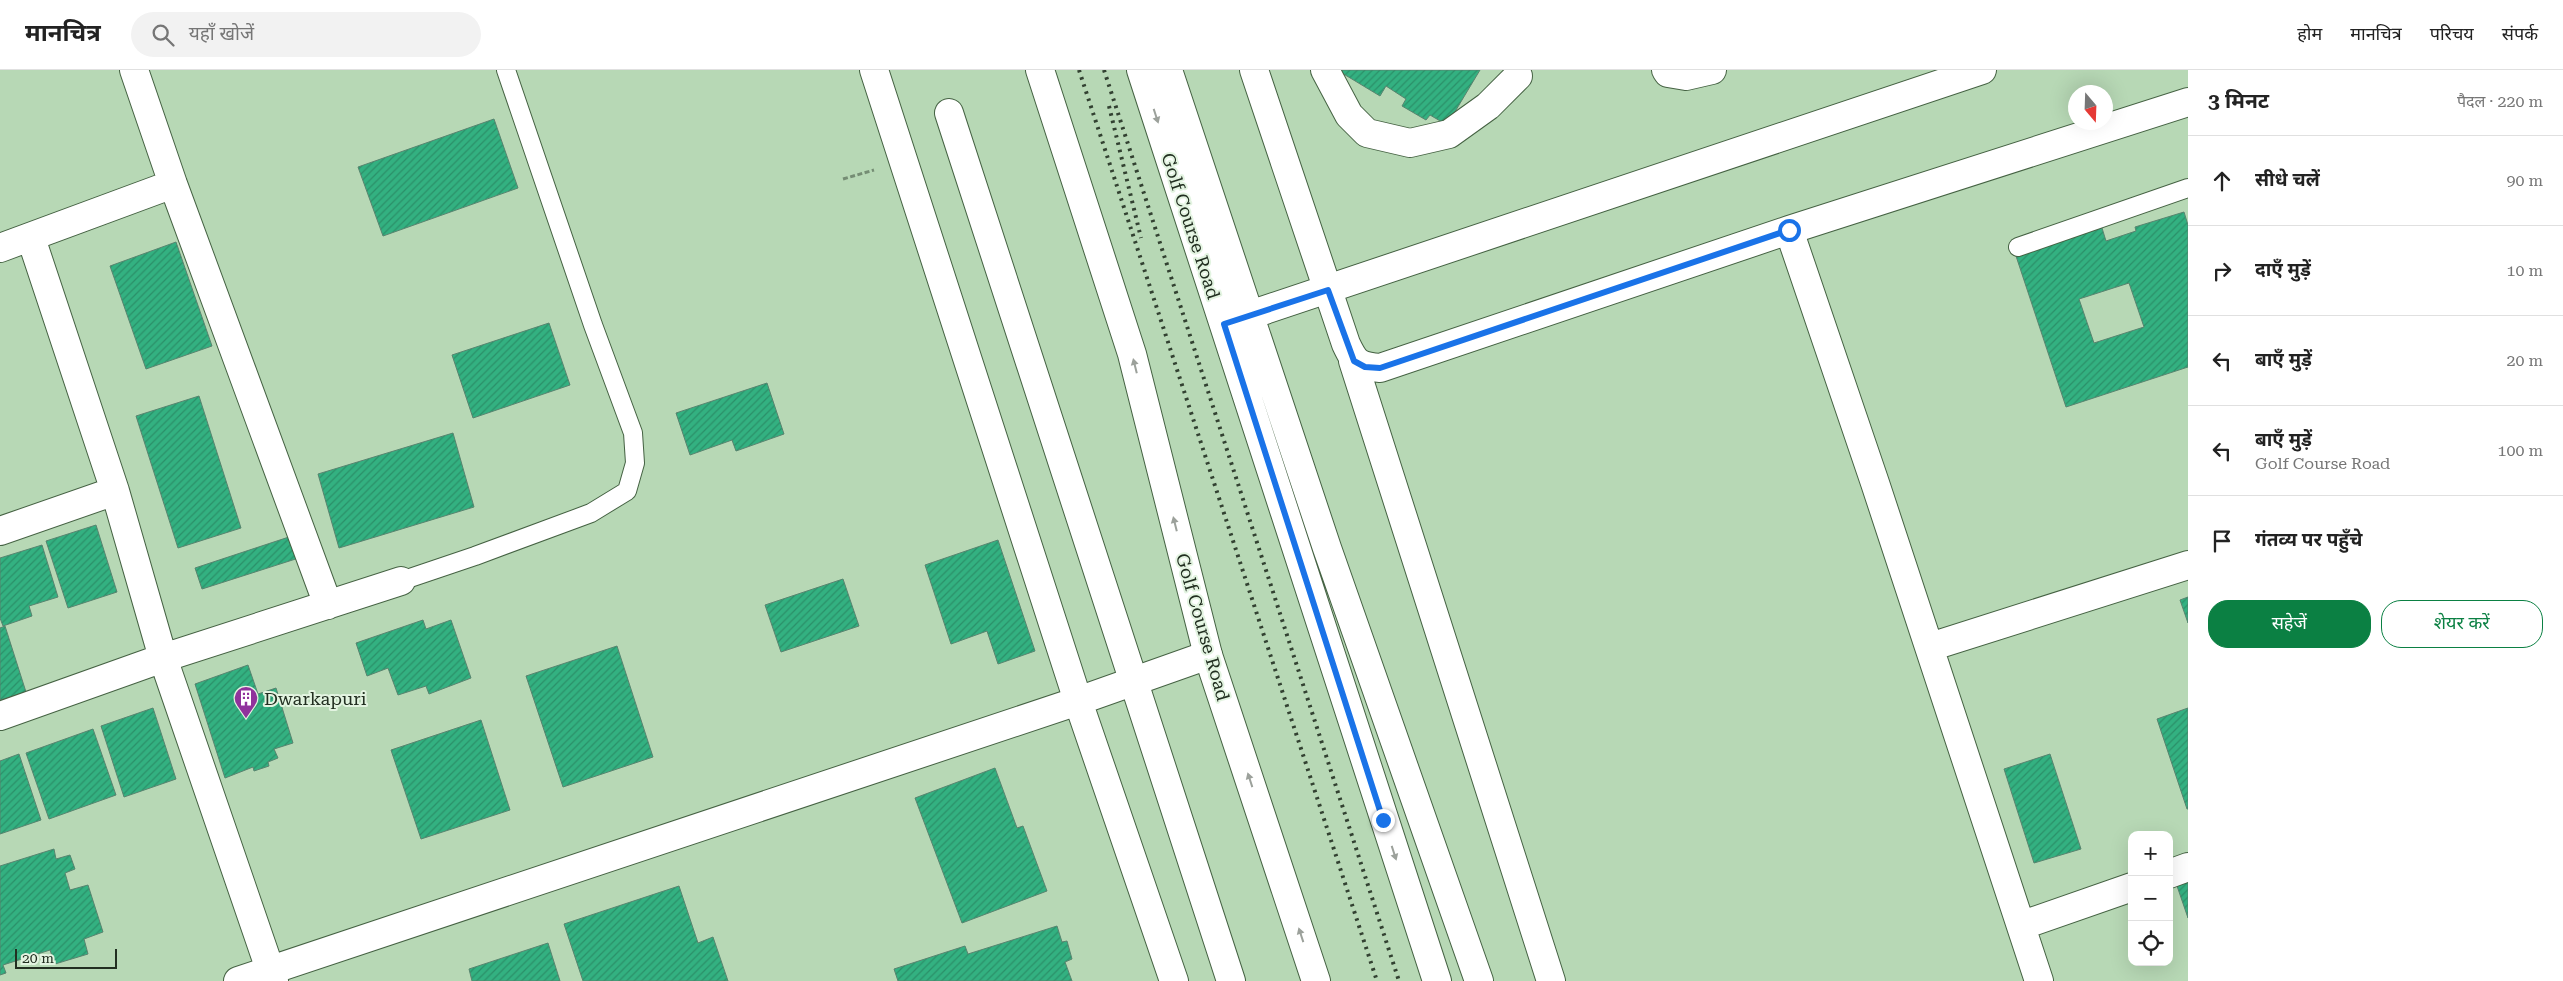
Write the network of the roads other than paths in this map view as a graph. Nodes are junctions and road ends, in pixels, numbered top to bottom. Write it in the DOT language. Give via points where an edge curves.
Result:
graph roads {
  1 [pos="134,70"];
  2 [pos="506,70"];
  3 [pos="874,70"];
  4 [pos="1040,70"];
  5 [pos="1140,70"];
  6 [pos="1168,70"];
  7 [pos="1254,70"];
  8 [pos="1325,70"];
  9 [pos="1666,70"];
  10 [pos="1712,70"];
  11 [pos="1982,70"];
  12 [pos="1518,76"];
  13 [pos="2188,102"];
  14 [pos="949,112"];
  15 [pos="173,184"];
  16 [pos="2188,188"];
  17 [pos="1789,230"];
  18 [pos="31,238"];
  19 [pos="2018,247"];
  20 [pos="0,248"];
  21 [pos="1328,290"];
  22 [pos="1250,315"];
  23 [pos="1224,324"];
  24 [pos="1354,361"];
  25 [pos="115,491"];
  26 [pos="0,531"];
  27 [pos="2188,565"];
  28 [pos="402,580"];
  29 [pos="328,605"];
  30 [pos="1930,647"];
  31 [pos="1208,655"];
  32 [pos="163,658"];
  33 [pos="1134,681"];
  34 [pos="1078,701"];
  35 [pos="0,716"];
  36 [pos="2188,868"];
  37 [pos="2173,873"];
  38 [pos="2128,888"];
  39 [pos="2023,925"];
  40 [pos="272,975"];
  41 [pos="238,981"];
  42 [pos="1174,981"];
  43 [pos="1232,981"];
  44 [pos="1316,981"];
  45 [pos="1437,981"];
  46 [pos="1479,981"];
  47 [pos="1551,981"];
  48 [pos="2039,981"];
  1 -- 15 [label="street"];
  2 -- 28 [label="lane" via="632,433 635,463 627,491 591,513"];
  3 -- 34 [label="street"];
  31 -- 4 [label="street, Golf Course Road, one-way" via="1132,354"];
  5 -- 23 [label="street, Golf Course Road, one-way"];
  6 -- 22 [label="street"];
  7 -- 21 [label="street"];
  8 -- 12 [label="street" via="1349,115 1367,133 1410,143 1449,134 1488,106"];
  9 -- 10 [label="street" via="1686,76"];
  11 -- 21 [label="street"];
  13 -- 17 [label="street"];
  14 -- 33 [label="street"];
  15 -- 18 [label="street"];
  15 -- 29 [label="street"];
  16 -- 19 [label="lane"];
  17 -- 24 [label="street" via="1390,366 1365,367"];
  17 -- 30 [label="street"];
  18 -- 20 [label="street"];
  18 -- 25 [label="street"];
  21 -- 22 [label="street"];
  21 -- 24 [label="street"];
  22 -- 23 [label="street"];
  22 -- 46 [label="street" via="1327,548"];
  23 -- 45 [label="street, Golf Course Road, one-way"];
  24 -- 47 [label="street"];
  25 -- 26 [label="street"];
  25 -- 32 [label="street"];
  27 -- 30 [label="street"];
  28 -- 29 [label="street"];
  29 -- 32 [label="street"];
  30 -- 39 [label="street"];
  31 -- 33 [label="street"];
  44 -- 31 [label="street, Golf Course Road, one-way"];
  32 -- 35 [label="street"];
  32 -- 40 [label="street"];
  33 -- 34 [label="street"];
  33 -- 43 [label="street"];
  34 -- 40 [label="street"];
  34 -- 42 [label="street"];
  36 -- 37 [label="street"];
  38 -- 39 [label="street"];
  39 -- 48 [label="street"];
  40 -- 41 [label="street"];
}
